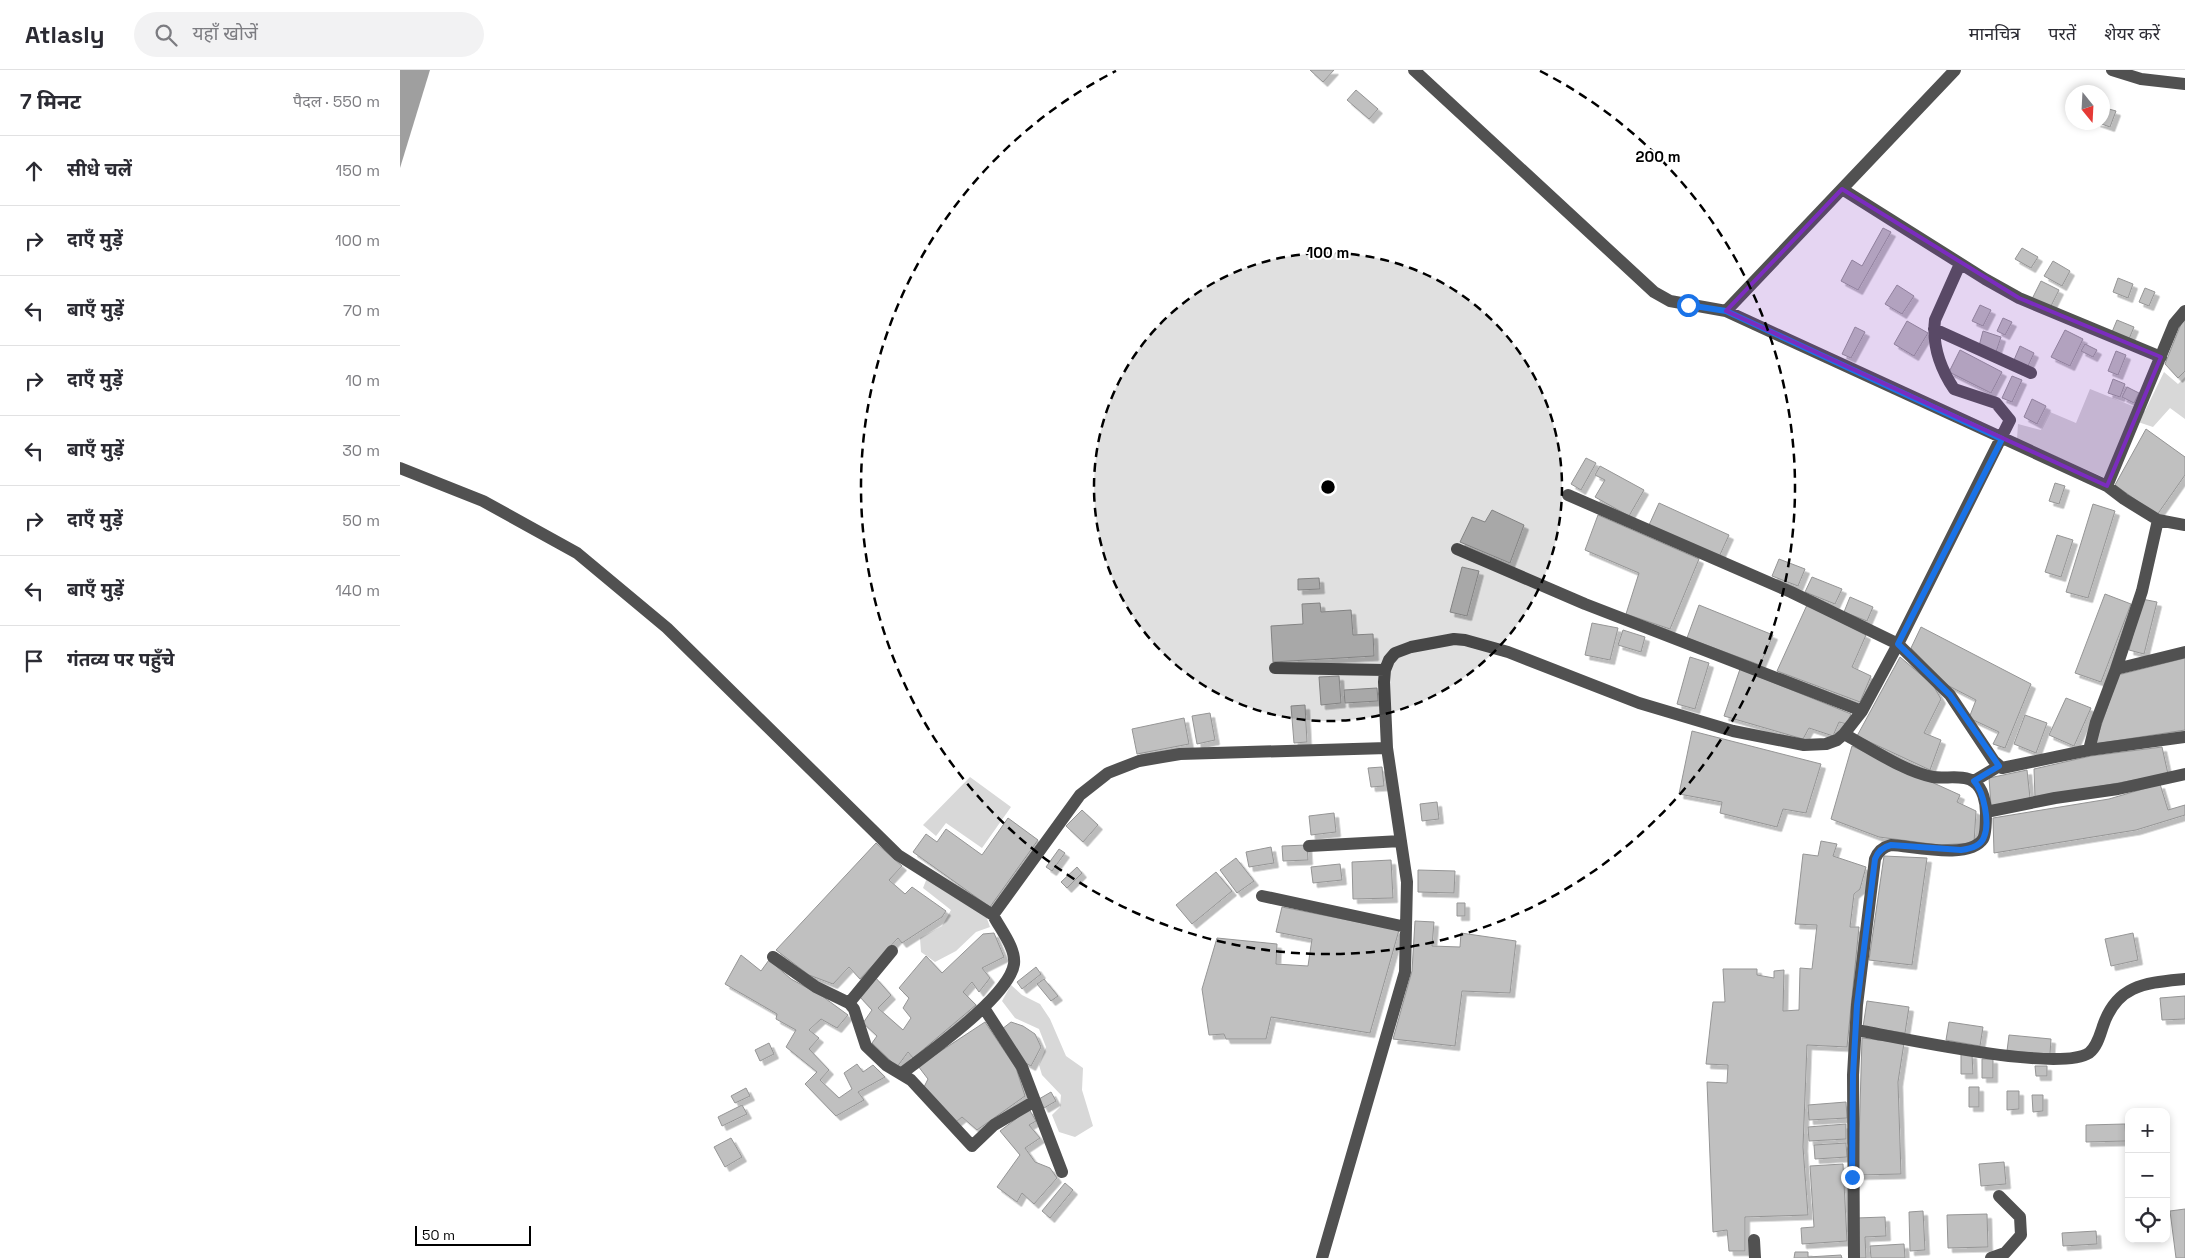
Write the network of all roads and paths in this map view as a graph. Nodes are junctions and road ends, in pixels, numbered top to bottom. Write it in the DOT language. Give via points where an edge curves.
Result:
graph roads {
  1 [pos="1414,70"];
  2 [pos="1955,70"];
  3 [pos="2112,70"];
  4 [pos="2185,84"];
  5 [pos="1842,189"];
  6 [pos="1960,264"];
  7 [pos="1726,311"];
  8 [pos="2185,311"];
  9 [pos="1934,329"];
  10 [pos="2161,357"];
  11 [pos="2031,373"];
  12 [pos="2002,439"];
  13 [pos="400,468"];
  14 [pos="2107,486"];
  15 [pos="1568,495"];
  16 [pos="2158,520"];
  17 [pos="2185,525"];
  18 [pos="1457,549"];
  19 [pos="1898,644"];
  20 [pos="2185,652"];
  21 [pos="1275,668"];
  22 [pos="2116,669"];
  23 [pos="1385,670"];
  24 [pos="1862,711"];
  25 [pos="1844,734"];
  26 [pos="2185,737"];
  27 [pos="1387,748"];
  28 [pos="2089,750"];
  29 [pos="1999,766"];
  30 [pos="2185,774"];
  31 [pos="1974,781"];
  32 [pos="1986,812"];
  33 [pos="1401,841"];
  34 [pos="1309,846"];
  35 [pos="1262,896"];
  36 [pos="993,915"];
  37 [pos="1406,927"];
  38 [pos="892,951"];
  39 [pos="773,956"];
  40 [pos="2185,979"];
  41 [pos="849,1003"];
  42 [pos="984,1008"];
  43 [pos="1856,1030"];
  44 [pos="901,1074"];
  45 [pos="1035,1100"];
  46 [pos="1062,1172"];
  47 [pos="1999,1196"];
  48 [pos="1754,1240"];
  49 [pos="1322,1258"];
  50 [pos="1755,1258"];
  51 [pos="1854,1258"];
  52 [pos="1991,1258"];
  1 -- 7 [label="street" via="1654,292 1670,302"];
  2 -- 5 [label="street"];
  3 -- 4 [label="street" via="2141,79"];
  5 -- 6 [label="street"];
  5 -- 7 [label="street"];
  6 -- 9 [label="street" via="1934,320"];
  6 -- 10 [label="street" via="2019,298"];
  7 -- 12 [label="street"];
  8 -- 10 [label="street" via="2174,324"];
  9 -- 11 [label="street"];
  9 -- 12 [label="street" via="1940,366 1954,389 1996,403 2007,414 2010,420"];
  10 -- 14 [label="street"];
  12 -- 14 [label="street"];
  12 -- 19 [label="street"];
  13 -- 36 [label="street" via="483,501 577,553 667,628 898,855"];
  14 -- 16 [label="street"];
  15 -- 19 [label="street" via="1790,592"];
  16 -- 17 [label="street"];
  16 -- 22 [label="street" via="2142,591"];
  18 -- 24 [label="street" via="1584,604"];
  19 -- 24 [label="street"];
  19 -- 29 [label="street" via="1950,695"];
  20 -- 22 [label="street"];
  21 -- 23 [label="street"];
  22 -- 28 [label="street"];
  23 -- 25 [label="street" via="1395,653 1411,647 1465,640 1508,652 1639,703 1733,731 1804,744 1826,744"];
  23 -- 27 [label="street"];
  24 -- 25 [label="street"];
  25 -- 31 [label="street" via="1930,777"];
  26 -- 28 [label="street"];
  27 -- 33 [label="street"];
  27 -- 36 [label="street" via="1180,754 1139,761 1108,773 1080,795"];
  28 -- 29 [label="street" via="2008,768"];
  29 -- 31 [label="street"];
  30 -- 32 [label="street"];
  31 -- 32 [label="street" via="1980,788"];
  32 -- 43 [label="street" via="1984,837 1970,849 1891,845 1877,853"];
  33 -- 34 [label="street"];
  33 -- 37 [label="street" via="1407,882"];
  35 -- 37 [label="street"];
  36 -- 42 [label="street" via="1013,952 1014,964"];
  37 -- 49 [label="street" via="1405,972"];
  38 -- 41 [label="street"];
  39 -- 41 [label="street" via="816,987"];
  40 -- 43 [label="street" via="2146,984 2123,994 2106,1018 2096,1045 2090,1052 2074,1057 1993,1054"];
  41 -- 44 [label="street" via="866,1046"];
  42 -- 44 [label="street"];
  42 -- 45 [label="street" via="1019,1062"];
  43 -- 51 [label="street" via="1852,1177"];
  44 -- 45 [label="street" via="911,1080 972,1146 994,1125"];
  45 -- 46 [label="street"];
  47 -- 52 [label="street" via="2020,1217 2021,1235 2005,1253"];
  48 -- 50 [label="street"];
}
